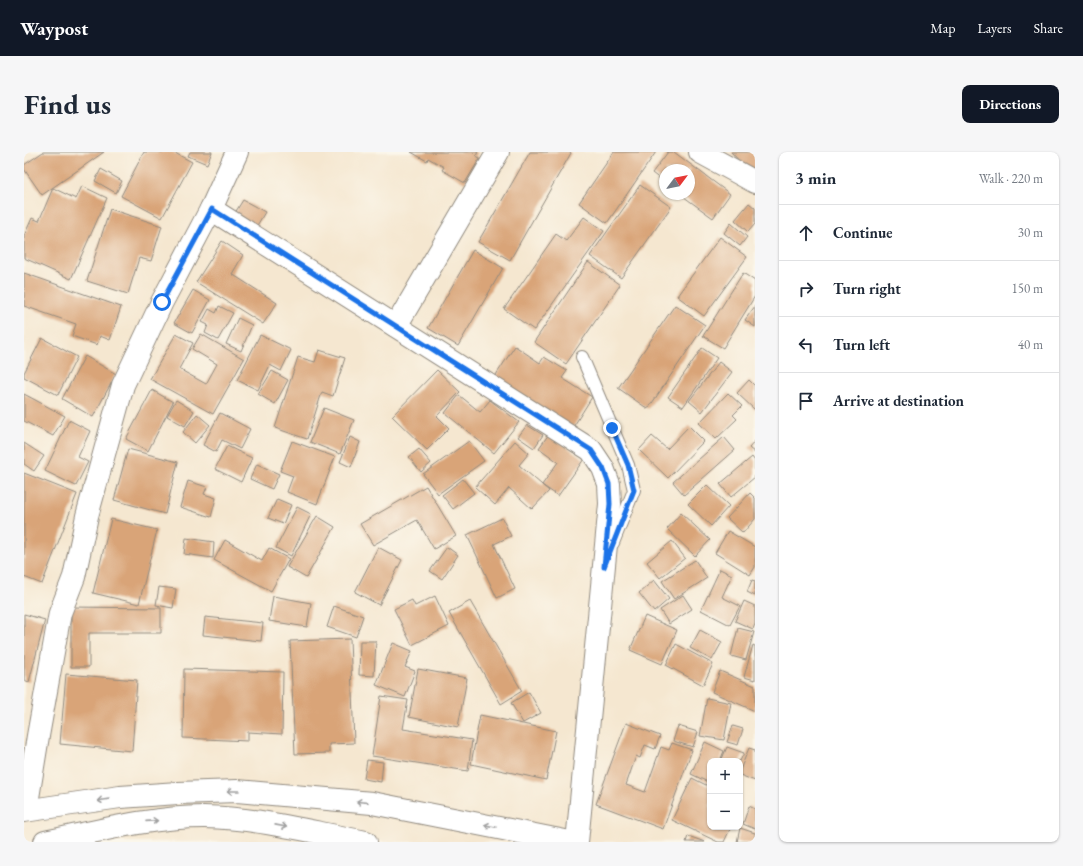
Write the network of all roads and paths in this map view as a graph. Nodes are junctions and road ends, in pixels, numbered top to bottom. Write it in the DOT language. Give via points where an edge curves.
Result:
graph roads {
  1 [pos="237,152"];
  2 [pos="498,152"];
  3 [pos="700,152"];
  4 [pos="755,182"];
  5 [pos="212,209"];
  6 [pos="396,326"];
  7 [pos="582,357"];
  8 [pos="604,567"];
  9 [pos="25,810"];
  10 [pos="45,842"];
  11 [pos="366,842"];
  12 [pos="570,842"];
  13 [pos="577,842"];
  1 -- 5 [label="street"];
  2 -- 6 [label="street"];
  3 -- 4 [label="street"];
  5 -- 6 [label="street"];
  5 -- 9 [label="street" via="162,302 122,385 87,516 74,577 60,613"];
  6 -- 8 [label="street" via="591,450 603,468 609,484 610,504"];
  7 -- 8 [label="lane" via="628,465 634,490"];
  8 -- 13 [label="street"];
  12 -- 9 [label="street, one-way" via="372,803 237,791 120,797"];
  10 -- 11 [label="street, one-way" via="144,822 204,817 252,820"];
}
